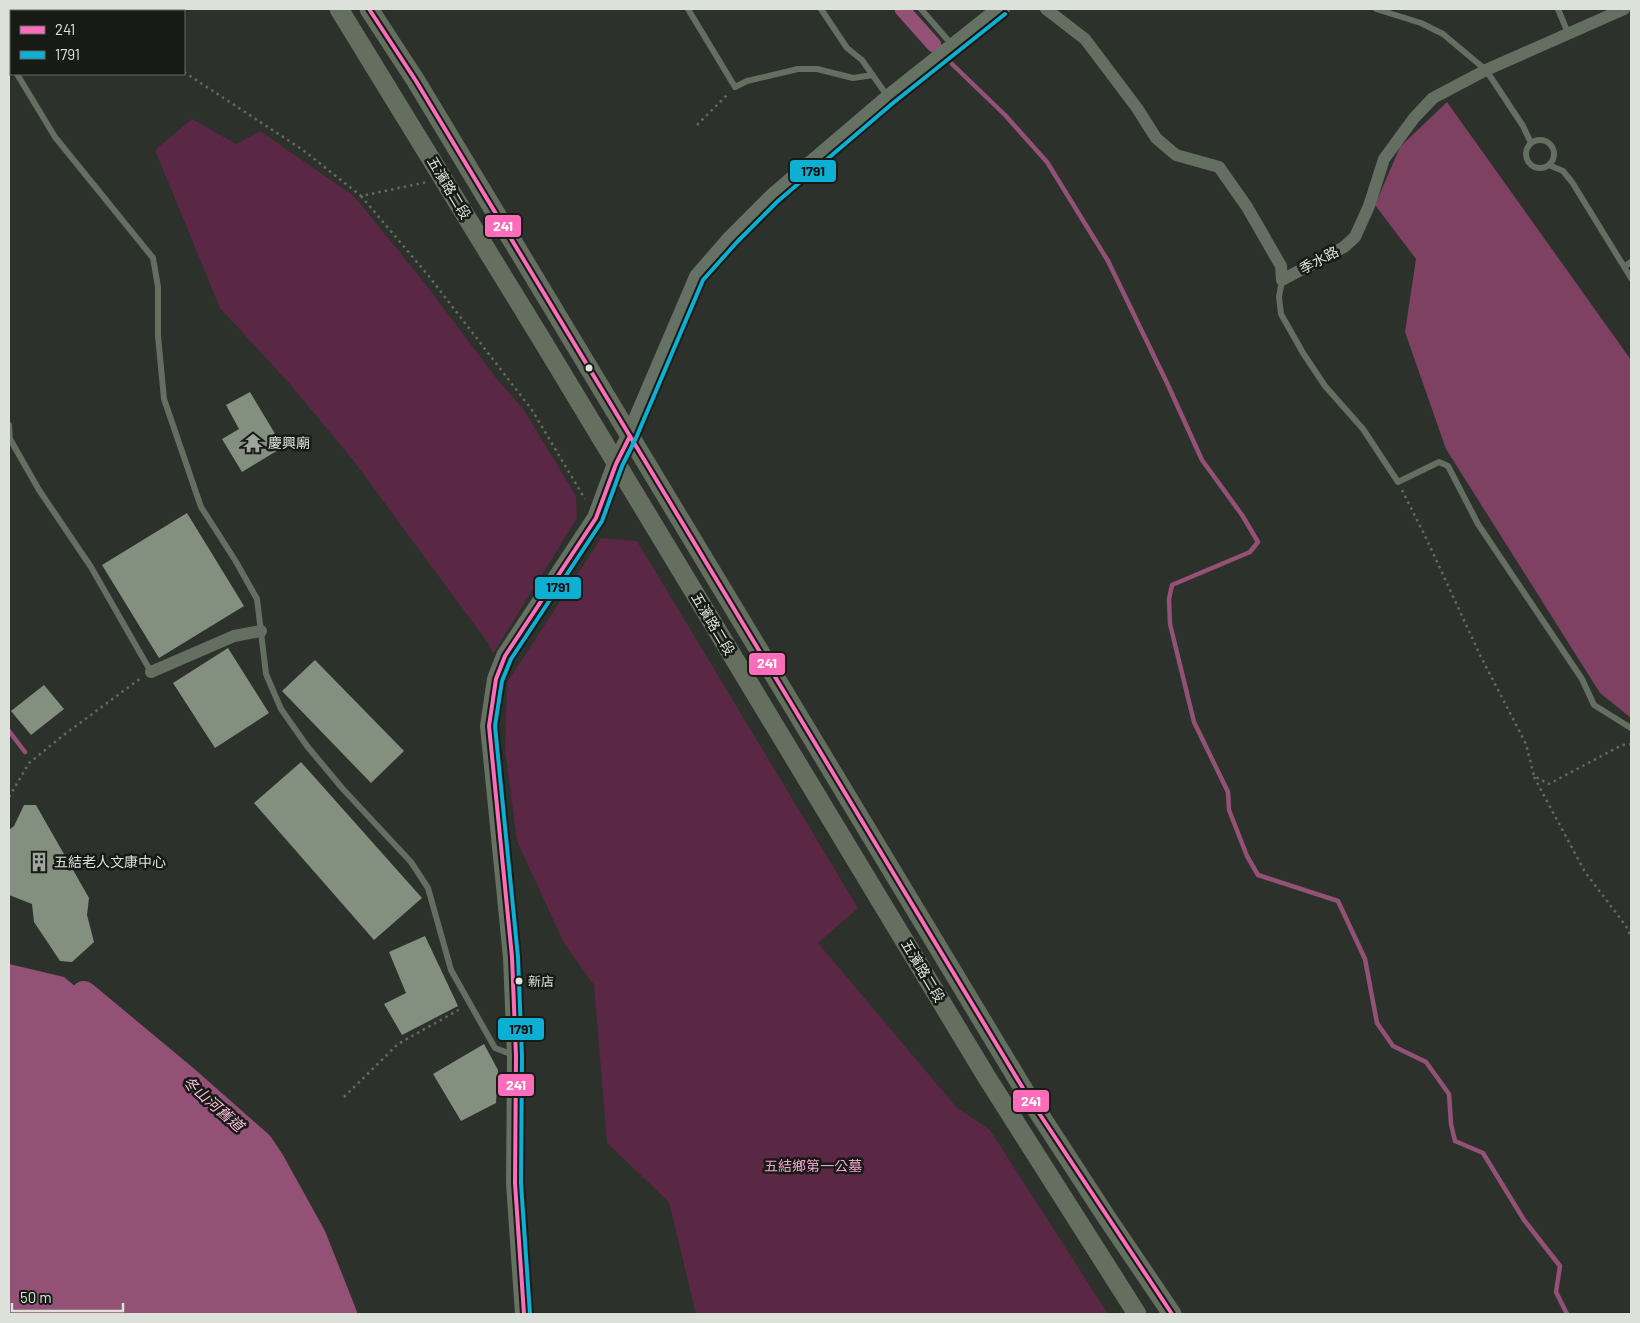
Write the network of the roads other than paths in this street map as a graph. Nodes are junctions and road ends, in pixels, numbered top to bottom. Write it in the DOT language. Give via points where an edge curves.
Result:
graph roads {
  1 [pos="339,9"];
  2 [pos="370,9"];
  3 [pos="688,9"];
  4 [pos="821,9"];
  5 [pos="921,9"];
  6 [pos="1001,9"];
  7 [pos="1046,9"];
  8 [pos="1376,9"];
  9 [pos="1558,9"];
  10 [pos="1624,9"];
  11 [pos="1568,33"];
  12 [pos="954,47"];
  13 [pos="1486,70"];
  14 [pos="18,75"];
  15 [pos="873,75"];
  16 [pos="889,98"];
  17 [pos="1531,143"];
  18 [pos="1549,165"];
  19 [pos="1631,262"];
  20 [pos="1624,267"];
  21 [pos="1631,278"];
  22 [pos="1282,280"];
  23 [pos="9,425"];
  24 [pos="630,436"];
  25 [pos="616,464"];
  26 [pos="261,631"];
  27 [pos="151,672"];
  28 [pos="1631,728"];
  29 [pos="516,1056"];
  30 [pos="524,1314"];
  31 [pos="1137,1314"];
  32 [pos="1172,1314"];
  1 -- 25 [label="main road, 五濱路二段"];
  2 -- 24 [label="main road, 五濱路二段"];
  3 -- 15 [label="lane" via="735,87 798,69 817,69 853,78"];
  4 -- 15 [label="lane" via="847,48"];
  5 -- 12 [label="lane"];
  6 -- 12 [label="street"];
  7 -- 22 [label="street, 季水路" via="1085,39 1156,138 1176,155 1218,166 1248,207 1281,266"];
  8 -- 13 [label="lane" via="1442,34"];
  9 -- 11 [label="lane"];
  10 -- 11 [label="street, 季水路"];
  11 -- 13 [label="street, 季水路"];
  12 -- 16 [label="street"];
  13 -- 17 [label="lane"];
  13 -- 22 [label="street, 季水路" via="1433,98 1414,118 1384,160 1369,206 1354,237 1344,247"];
  14 -- 26 [label="lane" via="55,137 153,258 158,288 158,336 164,399 201,507 257,598"];
  15 -- 16 [label="lane"];
  16 -- 24 [label="street" via="774,196 698,276"];
  17 -- 18 [label="lane" via="1526,153 1529,163 1538,168"];
  17 -- 18 [label="lane" via="1542,140 1551,145 1555,156"];
  18 -- 20 [label="lane" via="1563,171 1572,182"];
  19 -- 20 [label="lane"];
  20 -- 21 [label="lane"];
  22 -- 28 [label="lane" via="1281,314 1325,386 1363,429 1398,482 1439,462 1448,466 1478,524 1582,679 1594,705"];
  23 -- 27 [label="lane" via="10,439"];
  24 -- 25 [label="street"];
  24 -- 32 [label="main road, 五濱路二段" via="1027,1095"];
  25 -- 29 [label="street" via="596,518 505,656 496,679 489,726 512,957"];
  25 -- 31 [label="main road, 五濱路二段" via="986,1076"];
  26 -- 27 [label="street" via="234,636"];
  26 -- 29 [label="lane" via="266,674 281,709 342,788 420,875 428,888 451,970 494,1048"];
  29 -- 30 [label="street" via="515,1184"];
}
